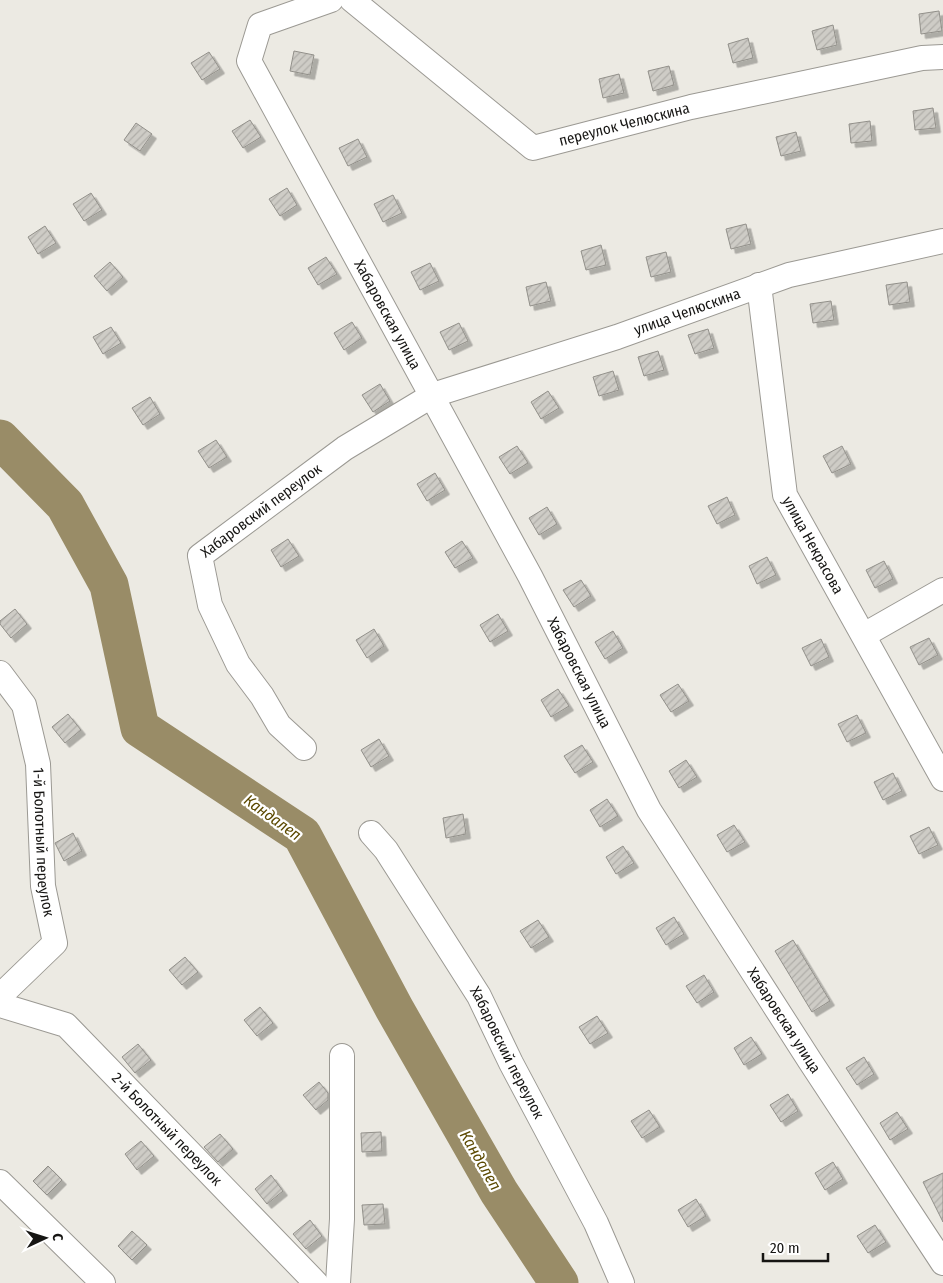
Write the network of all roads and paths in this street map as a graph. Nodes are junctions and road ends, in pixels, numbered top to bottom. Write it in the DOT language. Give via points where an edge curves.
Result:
graph roads {
  1 [pos="331,0"];
  2 [pos="352,0"];
  3 [pos="943,58"];
  4 [pos="943,241"];
  5 [pos="759,286"];
  6 [pos="433,396"];
  7 [pos="943,590"];
  8 [pos="864,635"];
  9 [pos="0,673"];
  10 [pos="304,748"];
  11 [pos="943,779"];
  12 [pos="371,833"];
  13 [pos="0,996"];
  14 [pos="0,1005"];
  15 [pos="342,1056"];
  16 [pos="0,1182"];
  17 [pos="943,1263"];
  18 [pos="104,1283"];
  19 [pos="316,1283"];
  20 [pos="338,1283"];
  21 [pos="622,1283"];
  1 -- 6 [label="street, Хабаровская улица" via="260,25 250,61"];
  2 -- 3 [label="street, переулок Челюскина" via="533,148 691,107 922,58"];
  4 -- 5 [label="street, улица Челюскина" via="789,274"];
  5 -- 6 [label="street, улица Челюскина" via="617,337"];
  5 -- 8 [label="street, улица Некрасова" via="785,495"];
  6 -- 10 [label="street, Хабаровский переулок" via="345,448 200,556 210,605 238,664 279,725"];
  6 -- 17 [label="street, Хабаровская улица" via="530,576 649,810"];
  7 -- 8 [label="street"];
  8 -- 11 [label="street, улица Некрасова"];
  9 -- 13 [label="street, 1-й Болотный переулок" via="24,705 38,764 43,886 55,943"];
  12 -- 21 [label="street, Хабаровский переулок" via="386,850 479,996 596,1223"];
  14 -- 19 [label="street, 2-й Болотный переулок" via="66,1025"];
  15 -- 20 [label="street" via="342,1220"];
  16 -- 18 [label="street"];
}
